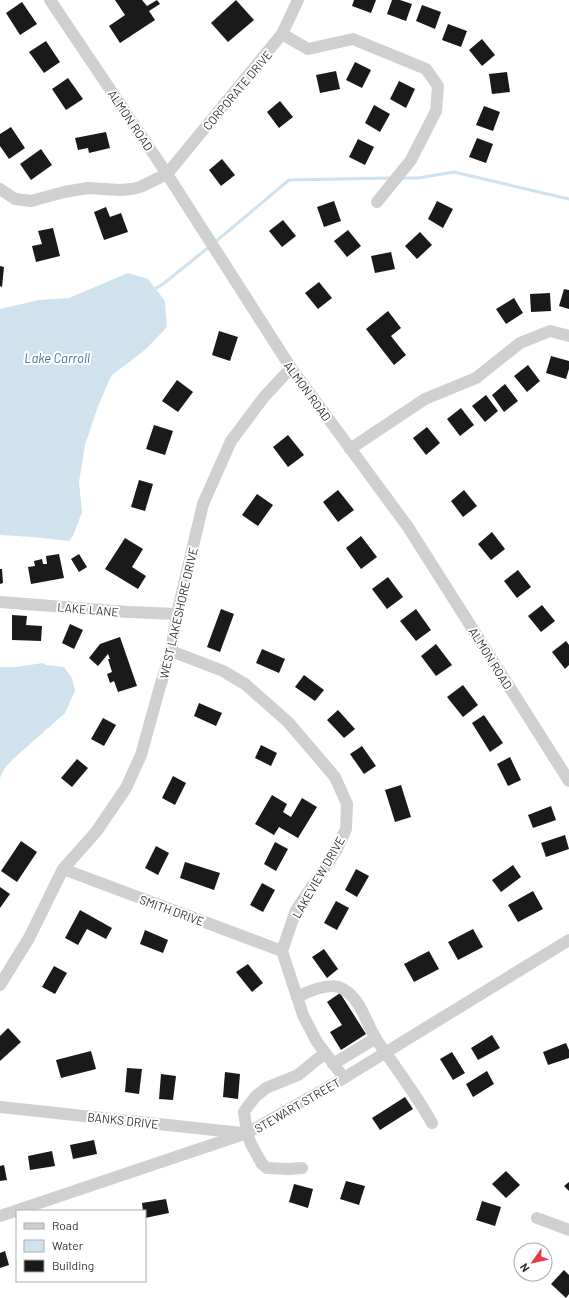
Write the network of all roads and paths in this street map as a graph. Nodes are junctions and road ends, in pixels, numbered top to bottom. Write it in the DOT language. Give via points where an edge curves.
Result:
graph roads {
  1 [pos="50,0"];
  2 [pos="298,0"];
  3 [pos="282,34"];
  4 [pos="167,174"];
  5 [pos="0,189"];
  6 [pos="377,202"];
  7 [pos="569,336"];
  8 [pos="291,368"];
  9 [pos="350,449"];
  10 [pos="0,602"];
  11 [pos="177,614"];
  12 [pos="171,651"];
  13 [pos="569,781"];
  14 [pos="63,869"];
  15 [pos="569,940"];
  16 [pos="282,951"];
  17 [pos="0,985"];
  18 [pos="297,997"];
  19 [pos="376,1038"];
  20 [pos="386,1052"];
  21 [pos="325,1054"];
  22 [pos="333,1064"];
  23 [pos="344,1078"];
  24 [pos="0,1107"];
  25 [pos="432,1124"];
  26 [pos="247,1133"];
  27 [pos="302,1168"];
  28 [pos="18,1210"];
  29 [pos="16,1211"];
  30 [pos="0,1216"];
  31 [pos="537,1218"];
  32 [pos="569,1230"];
  1 -- 4 [label="street, ALMON ROAD"];
  2 -- 3 [label="street, CORPORATE DRIVE"];
  3 -- 4 [label="street, CORPORATE DRIVE"];
  3 -- 6 [label="street" via="308,49 353,39 426,70 438,86 436,111 411,160"];
  4 -- 5 [label="street" via="132,189 88,188 31,201 15,198"];
  4 -- 8 [label="street, ALMON ROAD"];
  7 -- 9 [label="street" via="550,331 520,343 476,378 425,399"];
  8 -- 9 [label="street, ALMON ROAD"];
  8 -- 11 [label="street, WEST LAKESHORE DRIVE" via="264,397 231,441 203,504"];
  9 -- 13 [label="street, ALMON ROAD" via="408,527"];
  10 -- 11 [label="street, LAKE LANE"];
  11 -- 12 [label="street, WEST LAKESHORE DRIVE"];
  12 -- 14 [label="street, WEST LAKESHORE DRIVE" via="141,755 126,788 96,832"];
  12 -- 16 [label="street, LAKEVIEW DRIVE" via="223,671 245,684 288,722 335,777 346,804 346,829 336,850 296,910"];
  14 -- 16 [label="street, SMITH DRIVE"];
  14 -- 17 [label="street, WEST LAKESHORE DRIVE" via="29,938"];
  15 -- 20 [label="street, STEWART STREET"];
  16 -- 18 [label="street"];
  18 -- 19 [label="street" via="307,991 336,985 352,995"];
  18 -- 21 [label="street" via="303,1015"];
  19 -- 20 [label="street"];
  19 -- 22 [label="street"];
  20 -- 23 [label="street, STEWART STREET"];
  20 -- 25 [label="street"];
  21 -- 22 [label="street"];
  21 -- 26 [label="street" via="298,1075 266,1088 256,1096 244,1112"];
  22 -- 23 [label="street"];
  23 -- 26 [label="street, STEWART STREET"];
  24 -- 26 [label="street, BANKS DRIVE"];
  26 -- 27 [label="street" via="257,1157 267,1168"];
  26 -- 28 [label="street, STEWART STREET"];
  29 -- 30 [label="street, STEWART STREET"];
  31 -- 32 [label="street"];
}
